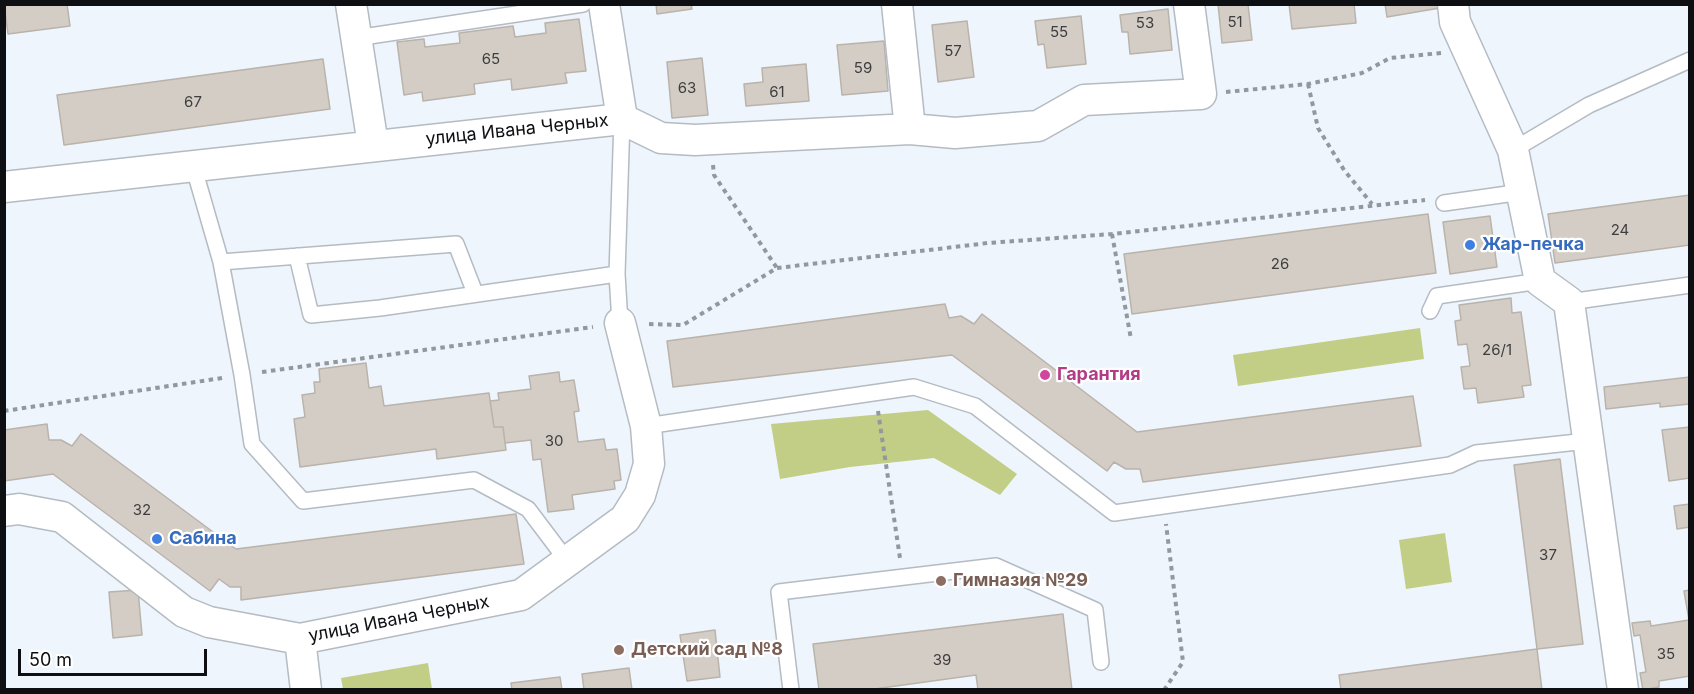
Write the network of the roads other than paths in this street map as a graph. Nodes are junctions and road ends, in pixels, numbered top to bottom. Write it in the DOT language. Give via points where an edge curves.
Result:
graph roads {
  1 [pos="351,4"];
  2 [pos="583,4"];
  3 [pos="604,4"];
  4 [pos="897,4"];
  5 [pos="1189,4"];
  6 [pos="1453,4"];
  7 [pos="356,38"];
  8 [pos="1689,60"];
  9 [pos="621,119"];
  10 [pos="910,129"];
  11 [pos="373,144"];
  12 [pos="1513,150"];
  13 [pos="193,165"];
  14 [pos="4,187"];
  15 [pos="1522,192"];
  16 [pos="1444,203"];
  17 [pos="297,256"];
  18 [pos="221,262"];
  19 [pos="617,274"];
  20 [pos="1540,281"];
  21 [pos="1689,285"];
  22 [pos="475,293"];
  23 [pos="1569,302"];
  24 [pos="1430,311"];
  25 [pos="621,323"];
  26 [pos="646,426"];
  27 [pos="1587,441"];
  28 [pos="4,511"];
  29 [pos="568,562"];
  30 [pos="300,639"];
  31 [pos="1101,662"];
  32 [pos="306,690"];
  33 [pos="791,690"];
  34 [pos="1623,690"];
  1 -- 7 [label="street"];
  2 -- 7 [label="lane"];
  3 -- 9 [label="street"];
  4 -- 10 [label="street"];
  5 -- 10 [label="street, улица Ивана Черных" via="1201,94 1084,100 1038,126 955,133"];
  6 -- 12 [label="street" via="1455,22"];
  7 -- 11 [label="street"];
  8 -- 12 [label="lane" via="1589,105"];
  9 -- 10 [label="street, улица Ивана Черных" via="661,138"];
  9 -- 11 [label="street, улица Ивана Черных"];
  9 -- 19 [label="lane"];
  11 -- 13 [label="street, улица Ивана Черных"];
  12 -- 15 [label="street"];
  13 -- 14 [label="street, улица Ивана Черных"];
  13 -- 18 [label="lane"];
  15 -- 16 [label="lane"];
  15 -- 20 [label="street"];
  17 -- 18 [label="lane"];
  17 -- 22 [label="lane" via="456,244"];
  17 -- 22 [label="lane" via="311,315"];
  18 -- 29 [label="lane" via="252,444 303,501 474,480 528,508"];
  19 -- 22 [label="lane"];
  19 -- 25 [label="lane"];
  20 -- 23 [label="street"];
  20 -- 24 [label="lane" via="1437,296"];
  21 -- 23 [label="lane"];
  23 -- 27 [label="street"];
  25 -- 26 [label="street, улица Ивана Черных"];
  26 -- 27 [label="lane" via="915,387 975,406 1114,513 1450,465 1476,453"];
  26 -- 29 [label="street, улица Ивана Черных" via="649,464 640,495 625,519"];
  27 -- 34 [label="street"];
  28 -- 30 [label="street, улица Ивана Черных" via="19,509 62,518 184,612 210,622"];
  29 -- 30 [label="street, улица Ивана Черных" via="521,595"];
  30 -- 32 [label="street"];
  31 -- 33 [label="lane" via="1095,610 996,566 779,592"];
}
